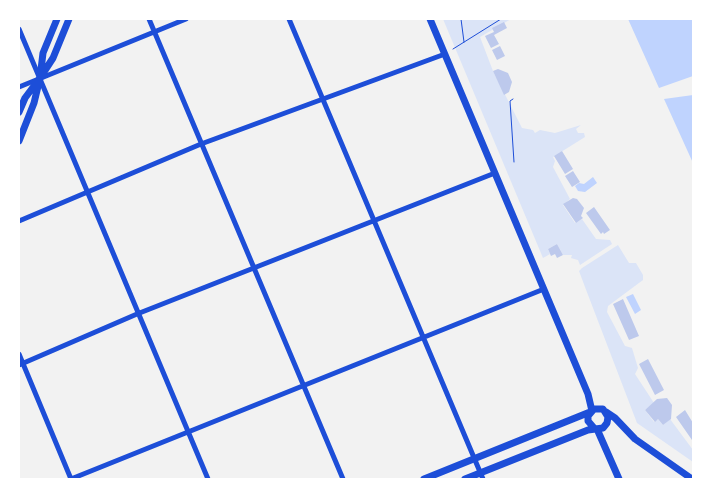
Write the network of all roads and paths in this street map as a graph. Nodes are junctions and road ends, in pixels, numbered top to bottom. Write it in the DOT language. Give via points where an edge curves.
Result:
graph roads {
  1 [pos="57,19"];
  2 [pos="69,19"];
  3 [pos="149,19"];
  4 [pos="186,19"];
  5 [pos="289,19"];
  6 [pos="430,19"];
  7 [pos="461,19"];
  8 [pos="501,19"];
  9 [pos="19,29"];
  10 [pos="154,31"];
  11 [pos="464,42"];
  12 [pos="453,49"];
  13 [pos="444,54"];
  14 [pos="40,78"];
  15 [pos="19,87"];
  16 [pos="513,99"];
  17 [pos="323,100"];
  18 [pos="19,112"];
  19 [pos="19,141"];
  20 [pos="201,144"];
  21 [pos="514,162"];
  22 [pos="495,173"];
  23 [pos="88,192"];
  24 [pos="373,220"];
  25 [pos="19,221"];
  26 [pos="254,268"];
  27 [pos="544,289"];
  28 [pos="137,314"];
  29 [pos="423,338"];
  30 [pos="19,354"];
  31 [pos="21,364"];
  32 [pos="303,386"];
  33 [pos="588,394"];
  34 [pos="604,410"];
  35 [pos="591,412"];
  36 [pos="595,428"];
  37 [pos="188,432"];
  38 [pos="475,459"];
  39 [pos="482,476"];
  40 [pos="71,479"];
  41 [pos="208,479"];
  42 [pos="343,479"];
  43 [pos="424,479"];
  44 [pos="465,479"];
  45 [pos="619,479"];
  46 [pos="692,479"];
  1 -- 14 [label="main road" via="43,53"];
  2 -- 14 [label="main road" via="53,58"];
  3 -- 10 [label="street"];
  4 -- 10 [label="street"];
  5 -- 17 [label="street"];
  6 -- 13 [label="main road"];
  7 -- 11 [label="path"];
  8 -- 11 [label="path"];
  9 -- 14 [label="street"];
  10 -- 14 [label="street"];
  10 -- 20 [label="street"];
  11 -- 12 [label="path"];
  13 -- 17 [label="street"];
  13 -- 22 [label="main road"];
  14 -- 15 [label="street"];
  14 -- 18 [label="main road" via="24,98"];
  14 -- 19 [label="main road"];
  14 -- 23 [label="street"];
  16 -- 21 [label="path" via="510,100"];
  17 -- 20 [label="street"];
  17 -- 24 [label="street"];
  20 -- 23 [label="street"];
  20 -- 26 [label="street"];
  22 -- 24 [label="street"];
  22 -- 27 [label="main road"];
  23 -- 25 [label="street"];
  23 -- 28 [label="street"];
  24 -- 26 [label="street"];
  24 -- 29 [label="street"];
  26 -- 28 [label="street"];
  26 -- 32 [label="street"];
  27 -- 29 [label="street"];
  27 -- 33 [label="main road"];
  28 -- 31 [label="street"];
  28 -- 37 [label="street"];
  29 -- 32 [label="street"];
  29 -- 38 [label="street"];
  30 -- 31 [label="street"];
  31 -- 40 [label="street"];
  32 -- 37 [label="street"];
  32 -- 42 [label="street"];
  33 -- 34 [label="main road"];
  33 -- 35 [label="main road"];
  34 -- 35 [label="main road"];
  34 -- 36 [label="main road" via="607,423 603,428"];
  34 -- 46 [label="main road" via="641,444"];
  35 -- 36 [label="main road" via="588,422"];
  35 -- 38 [label="main road"];
  36 -- 39 [label="main road"];
  36 -- 45 [label="main road"];
  37 -- 40 [label="street"];
  37 -- 41 [label="street"];
  38 -- 39 [label="street"];
  38 -- 43 [label="main road"];
  39 -- 44 [label="main road"];
}
